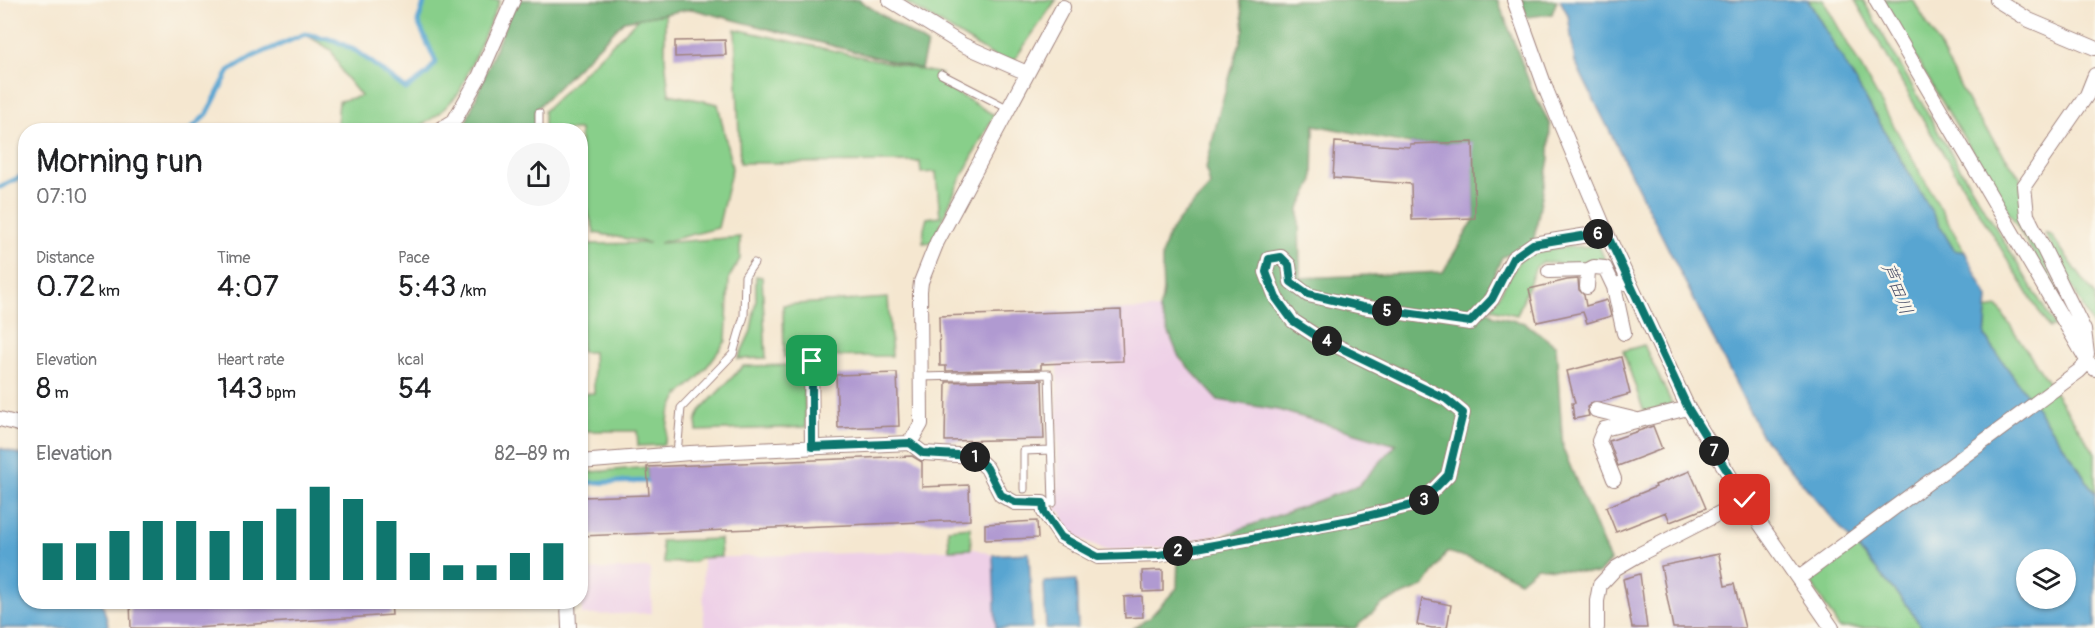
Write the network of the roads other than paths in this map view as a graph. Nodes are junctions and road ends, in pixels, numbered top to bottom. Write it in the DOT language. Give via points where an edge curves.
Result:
graph roads {
  1 [pos="513,0"];
  2 [pos="890,0"];
  3 [pos="1514,0"];
  4 [pos="1876,0"];
  5 [pos="1997,0"];
  6 [pos="1064,7"];
  7 [pos="2095,48"];
  8 [pos="1027,73"];
  9 [pos="941,74"];
  10 [pos="2095,75"];
  11 [pos="1009,109"];
  12 [pos="539,113"];
  13 [pos="451,123"];
  14 [pos="539,123"];
  15 [pos="1606,232"];
  16 [pos="754,263"];
  17 [pos="1588,270"];
  18 [pos="1550,271"];
  19 [pos="1628,280"];
  20 [pos="1587,287"];
  21 [pos="1614,287"];
  22 [pos="1624,333"];
  23 [pos="812,361"];
  24 [pos="2089,367"];
  25 [pos="920,377"];
  26 [pos="1688,408"];
  27 [pos="1596,410"];
  28 [pos="0,419"];
  29 [pos="1639,420"];
  30 [pos="18,424"];
  31 [pos="910,443"];
  32 [pos="812,447"];
  33 [pos="1050,450"];
  34 [pos="677,454"];
  35 [pos="588,461"];
  36 [pos="1614,479"];
  37 [pos="1024,489"];
  38 [pos="1745,500"];
  39 [pos="1043,503"];
  40 [pos="1804,574"];
  41 [pos="568,609"];
  42 [pos="569,628"];
  43 [pos="1597,628"];
  44 [pos="1832,628"];
  1 -- 13 [label="street" via="479,77"];
  2 -- 8 [label="street" via="963,45"];
  3 -- 15 [label="street" via="1547,92"];
  4 -- 24 [label="street"];
  5 -- 7 [label="street" via="2029,20"];
  6 -- 8 [label="street"];
  8 -- 11 [label="street"];
  9 -- 11 [label="lane"];
  10 -- 24 [label="street" via="2087,95 2024,186 2027,215 2084,330"];
  11 -- 25 [label="street" via="921,282"];
  12 -- 14 [label="lane"];
  15 -- 19 [label="street"];
  15 -- 39 [label="street" via="1533,244 1513,258 1492,299 1470,322 1362,307 1308,294 1291,282 1289,265 1281,257 1269,259 1266,272 1276,298 1293,321 1446,399 1463,413 1448,475 1421,503 1159,555 1098,557 1061,537 1044,512"];
  16 -- 34 [label="lane" via="745,276 744,316 733,354 681,408"];
  17 -- 18 [label="street"];
  17 -- 20 [label="street"];
  17 -- 21 [label="street" via="1605,268"];
  19 -- 21 [label="street"];
  19 -- 26 [label="street"];
  21 -- 22 [label="street"];
  23 -- 32 [label="street"];
  24 -- 40 [label="street"];
  25 -- 31 [label="street" via="921,424"];
  25 -- 33 [label="lane" via="1049,374"];
  26 -- 29 [label="street"];
  26 -- 38 [label="street"];
  27 -- 29 [label="street"];
  28 -- 30 [label="street"];
  29 -- 36 [label="street" via="1604,429 1599,441"];
  31 -- 32 [label="street"];
  31 -- 39 [label="street" via="923,453 974,456 987,468 1001,495 1015,502"];
  32 -- 34 [label="street"];
  33 -- 37 [label="lane" via="1024,451"];
  33 -- 39 [label="lane" via="1053,503"];
  34 -- 35 [label="street"];
  38 -- 40 [label="street"];
  38 -- 43 [label="street" via="1616,568 1600,585"];
  40 -- 44 [label="street"];
  41 -- 42 [label="street"];
}
